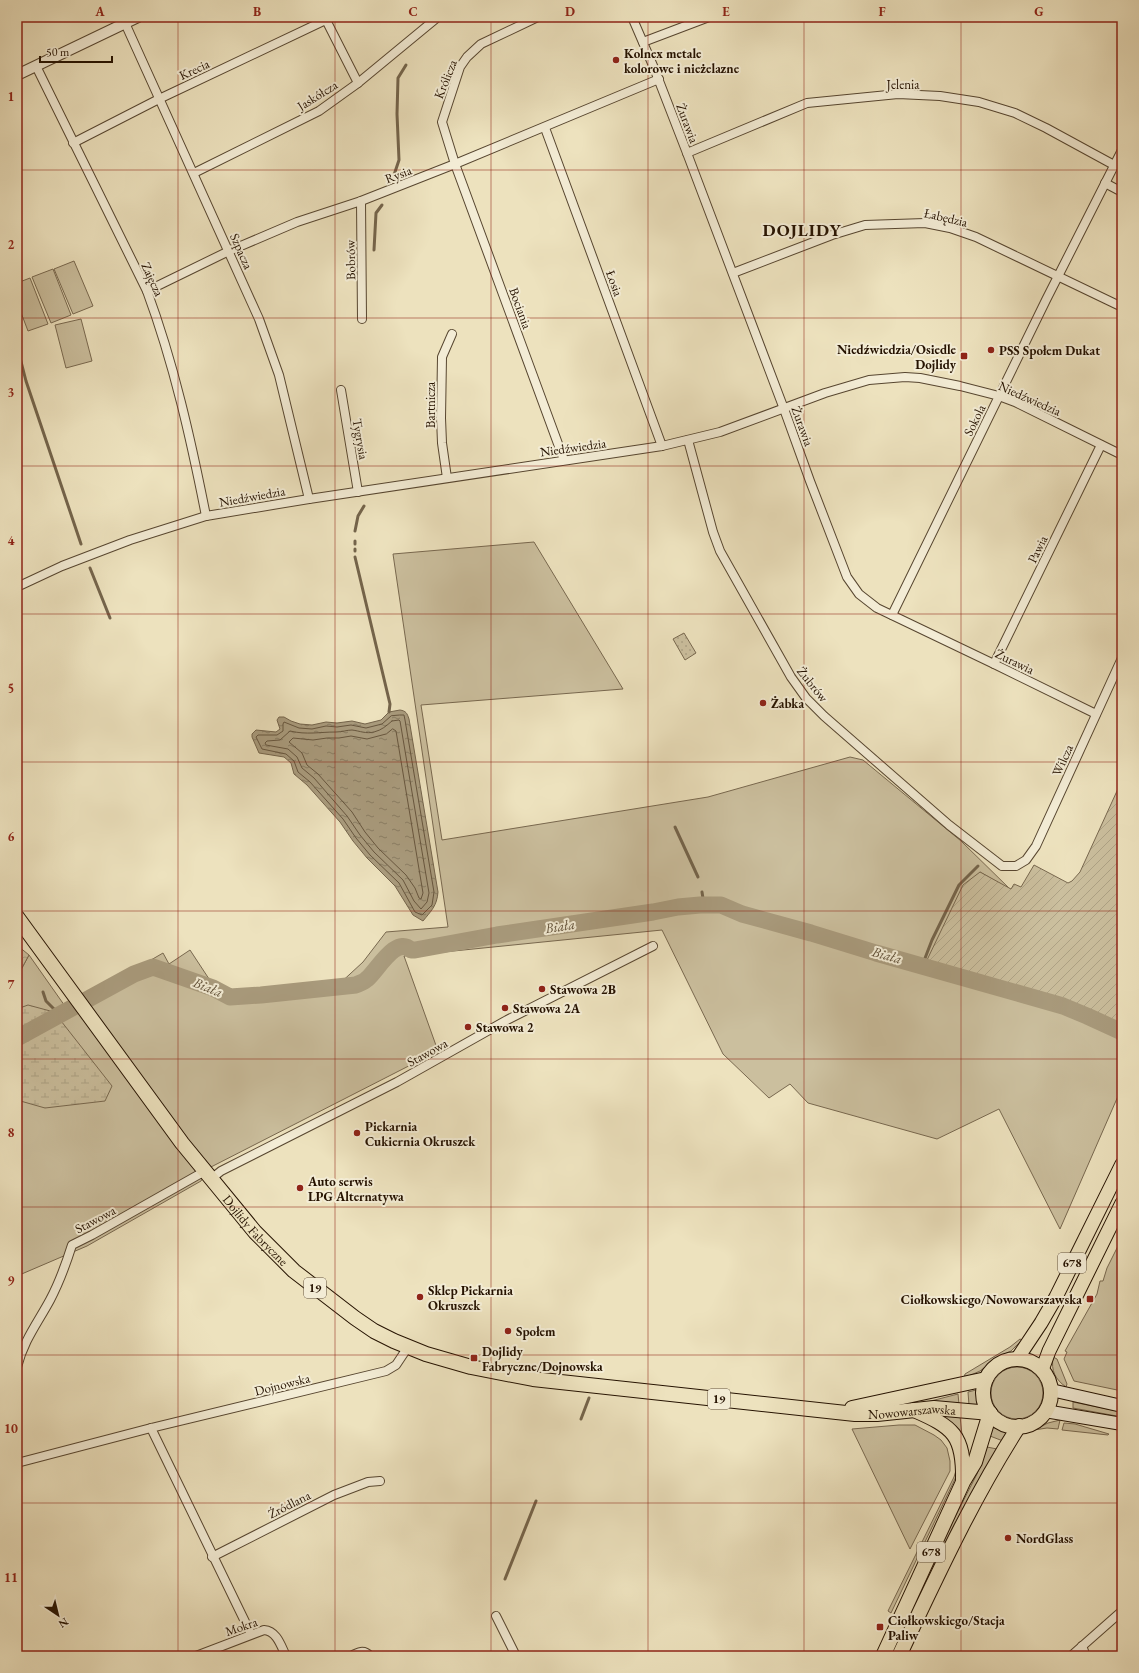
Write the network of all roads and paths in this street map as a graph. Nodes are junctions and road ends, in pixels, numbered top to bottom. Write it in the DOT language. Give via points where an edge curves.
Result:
graph roads {
  1 [pos="138,17"];
  2 [pos="438,17"];
  3 [pos="538,17"];
  4 [pos="632,17"];
  5 [pos="709,17"];
  6 [pos="329,18"];
  7 [pos="125,23"];
  8 [pos="643,42"];
  9 [pos="36,66"];
  10 [pos="17,75"];
  11 [pos="659,79"];
  12 [pos="358,83"];
  13 [pos="159,99"];
  14 [pos="545,128"];
  15 [pos="73,142"];
  16 [pos="1122,150"];
  17 [pos="687,153"];
  18 [pos="455,164"];
  19 [pos="1114,165"];
  20 [pos="194,173"];
  21 [pos="1105,183"];
  22 [pos="1122,192"];
  23 [pos="361,201"];
  24 [pos="229,251"];
  25 [pos="732,273"];
  26 [pos="1058,277"];
  27 [pos="147,291"];
  28 [pos="1122,308"];
  29 [pos="362,319"];
  30 [pos="452,334"];
  31 [pos="341,390"];
  32 [pos="999,396"];
  33 [pos="784,409"];
  34 [pos="688,440"];
  35 [pos="1102,445"];
  36 [pos="662,446"];
  37 [pos="1122,455"];
  38 [pos="564,460"];
  39 [pos="447,478"];
  40 [pos="358,492"];
  41 [pos="309,499"];
  42 [pos="206,516"];
  43 [pos="17,588"];
  44 [pos="892,615"];
  45 [pos="1122,658"];
  46 [pos="994,664"];
  47 [pos="1096,714"];
  48 [pos="1016,866"];
  49 [pos="17,917"];
  50 [pos="654,946"];
  51 [pos="1122,1164"];
  52 [pos="208,1175"];
  53 [pos="1122,1202"];
  54 [pos="408,1347"];
  55 [pos="1017,1359"];
  56 [pos="17,1367"];
  57 [pos="1042,1370"];
  58 [pos="986,1379"];
  59 [pos="604,1387"];
  60 [pos="1051,1390"];
  61 [pos="1122,1406"];
  62 [pos="913,1410"];
  63 [pos="1045,1411"];
  64 [pos="834,1412"];
  65 [pos="990,1413"];
  66 [pos="1122,1424"];
  67 [pos="1019,1426"];
  68 [pos="151,1428"];
  69 [pos="17,1463"];
  70 [pos="380,1481"];
  71 [pos="963,1482"];
  72 [pos="212,1557"];
  73 [pos="1122,1611"];
  74 [pos="496,1616"];
  75 [pos="251,1634"];
  76 [pos="1082,1646"];
  77 [pos="285,1654"];
  78 [pos="196,1656"];
  79 [pos="351,1656"];
  80 [pos="370,1656"];
  81 [pos="516,1656"];
  82 [pos="883,1656"];
  83 [pos="899,1656"];
  84 [pos="1071,1656"];
  85 [pos="1086,1656"];
  1 -- 7 [label="street"];
  2 -- 12 [label="street, Jaskółcza"];
  3 -- 18 [label="street, Królicza" via="481,44 460,68 442,122"];
  4 -- 8 [label="street, Żurawia"];
  5 -- 8 [label="street"];
  6 -- 12 [label="street, Krecia"];
  6 -- 13 [label="street, Krecia"];
  7 -- 9 [label="street"];
  7 -- 13 [label="street, Szpacza"];
  8 -- 11 [label="street, Żurawia"];
  9 -- 10 [label="street"];
  9 -- 15 [label="street, Zajęcza"];
  11 -- 14 [label="street, Rysia"];
  11 -- 17 [label="street, Żurawia"];
  12 -- 20 [label="street, Jaskółcza" via="319,111"];
  13 -- 15 [label="street, Krecia"];
  13 -- 20 [label="street, Szpacza"];
  14 -- 18 [label="street, Rysia"];
  14 -- 36 [label="street, Łosia"];
  15 -- 27 [label="street, Zajęcza"];
  16 -- 19 [label="street, Sokola"];
  17 -- 19 [label="street, Jelenia" via="807,103 898,94 940,96 979,102 1015,113"];
  17 -- 25 [label="street, Żurawia"];
  18 -- 23 [label="street, Rysia"];
  18 -- 38 [label="street, Bociania"];
  19 -- 21 [label="street, Sokola"];
  20 -- 24 [label="street, Szpacza"];
  21 -- 22 [label="street"];
  21 -- 26 [label="street, Sokola"];
  23 -- 24 [label="street, Rysia" via="297,222"];
  23 -- 29 [label="street, Bobrów"];
  24 -- 27 [label="street, Rysia"];
  24 -- 41 [label="street, Szpacza" via="259,319 279,375"];
  25 -- 26 [label="street, Łabędzia" via="832,234 865,225 925,223 976,237"];
  25 -- 33 [label="street, Żurawia"];
  26 -- 28 [label="street, Łabędzia"];
  26 -- 32 [label="street, Sokola"];
  27 -- 42 [label="street, Zajęcza" via="177,384"];
  30 -- 39 [label="street, Bartnicza" via="442,357 442,443"];
  31 -- 40 [label="street, Tygrysia"];
  32 -- 33 [label="street, Niedźwiedzia" via="920,378 893,378 869,380"];
  32 -- 35 [label="street, Niedźwiedzia"];
  32 -- 44 [label="street, Sokola"];
  33 -- 34 [label="street, Niedźwiedzia" via="720,432"];
  33 -- 44 [label="street, Żurawia" via="847,577 859,594 877,608"];
  34 -- 36 [label="street, Niedźwiedzia"];
  34 -- 48 [label="street, Żubrów" via="720,551 787,670 806,698 949,825 1002,866"];
  35 -- 37 [label="street, Niedźwiedzia"];
  35 -- 46 [label="street, Pawia"];
  36 -- 38 [label="street, Niedźwiedzia"];
  38 -- 39 [label="street, Niedźwiedzia"];
  39 -- 40 [label="street, Niedźwiedzia"];
  40 -- 41 [label="street, Niedźwiedzia"];
  41 -- 42 [label="street, Niedźwiedzia"];
  42 -- 43 [label="street, Niedźwiedzia" via="130,540 62,566"];
  44 -- 46 [label="street, Żurawia"];
  45 -- 47 [label="street, Wilcza"];
  46 -- 47 [label="street, Żurawia"];
  47 -- 48 [label="street, Wilcza" via="1036,846 1026,860"];
  49 -- 52 [label="highway, Dojlidy Fabryczne / 19" via="161,1115"];
  50 -- 52 [label="street, Stawowa" via="518,1014 397,1082 221,1171"];
  51 -- 55 [label="main road, 678" via="1056,1297"];
  52 -- 54 [label="highway, Dojlidy Fabryczne / 19" via="255,1232 294,1271 365,1325"];
  52 -- 56 [label="street, Stawowa" via="72,1245 50,1300 25,1341"];
  53 -- 57 [label="main road, 678"];
  54 -- 59 [label="highway, Dojlidy Fabryczne / 19" via="485,1371"];
  54 -- 68 [label="street, Dojnowska" via="396,1365 386,1371"];
  55 -- 57 [label="highway" via="1030,1362"];
  55 -- 58 [label="highway" via="995,1367"];
  57 -- 60 [label="highway"];
  58 -- 64 [label="highway, Nowowarszawska / 19"];
  58 -- 65 [label="highway" via="984,1397"];
  59 -- 64 [label="highway, Nowowarszawska / 19"];
  60 -- 61 [label="main road"];
  60 -- 63 [label="highway"];
  62 -- 64 [label="highway, Nowowarszawska / 19" via="877,1414"];
  62 -- 65 [label="highway, Nowowarszawska / 19" via="934,1408"];
  62 -- 71 [label="highway" via="942,1423 953,1434 962,1449"];
  63 -- 66 [label="main road"];
  63 -- 67 [label="highway" via="1034,1422"];
  65 -- 67 [label="highway" via="1003,1424"];
  65 -- 71 [label="highway, 678" via="975,1462"];
  67 -- 83 [label="highway, 678" via="986,1480"];
  68 -- 69 [label="street, Dojnowska"];
  68 -- 72 [label="street"];
  70 -- 72 [label="street, Źródlana" via="368,1482 334,1495"];
  71 -- 82 [label="highway, 678"];
  72 -- 75 [label="street"];
  73 -- 76 [label="street"];
  74 -- 81 [label="street"];
  75 -- 77 [label="street, Mokra" via="269,1630 277,1637"];
  75 -- 78 [label="street, Mokra"];
  76 -- 84 [label="street"];
  76 -- 85 [label="street"];
  79 -- 80 [label="street" via="358,1652"];
}
